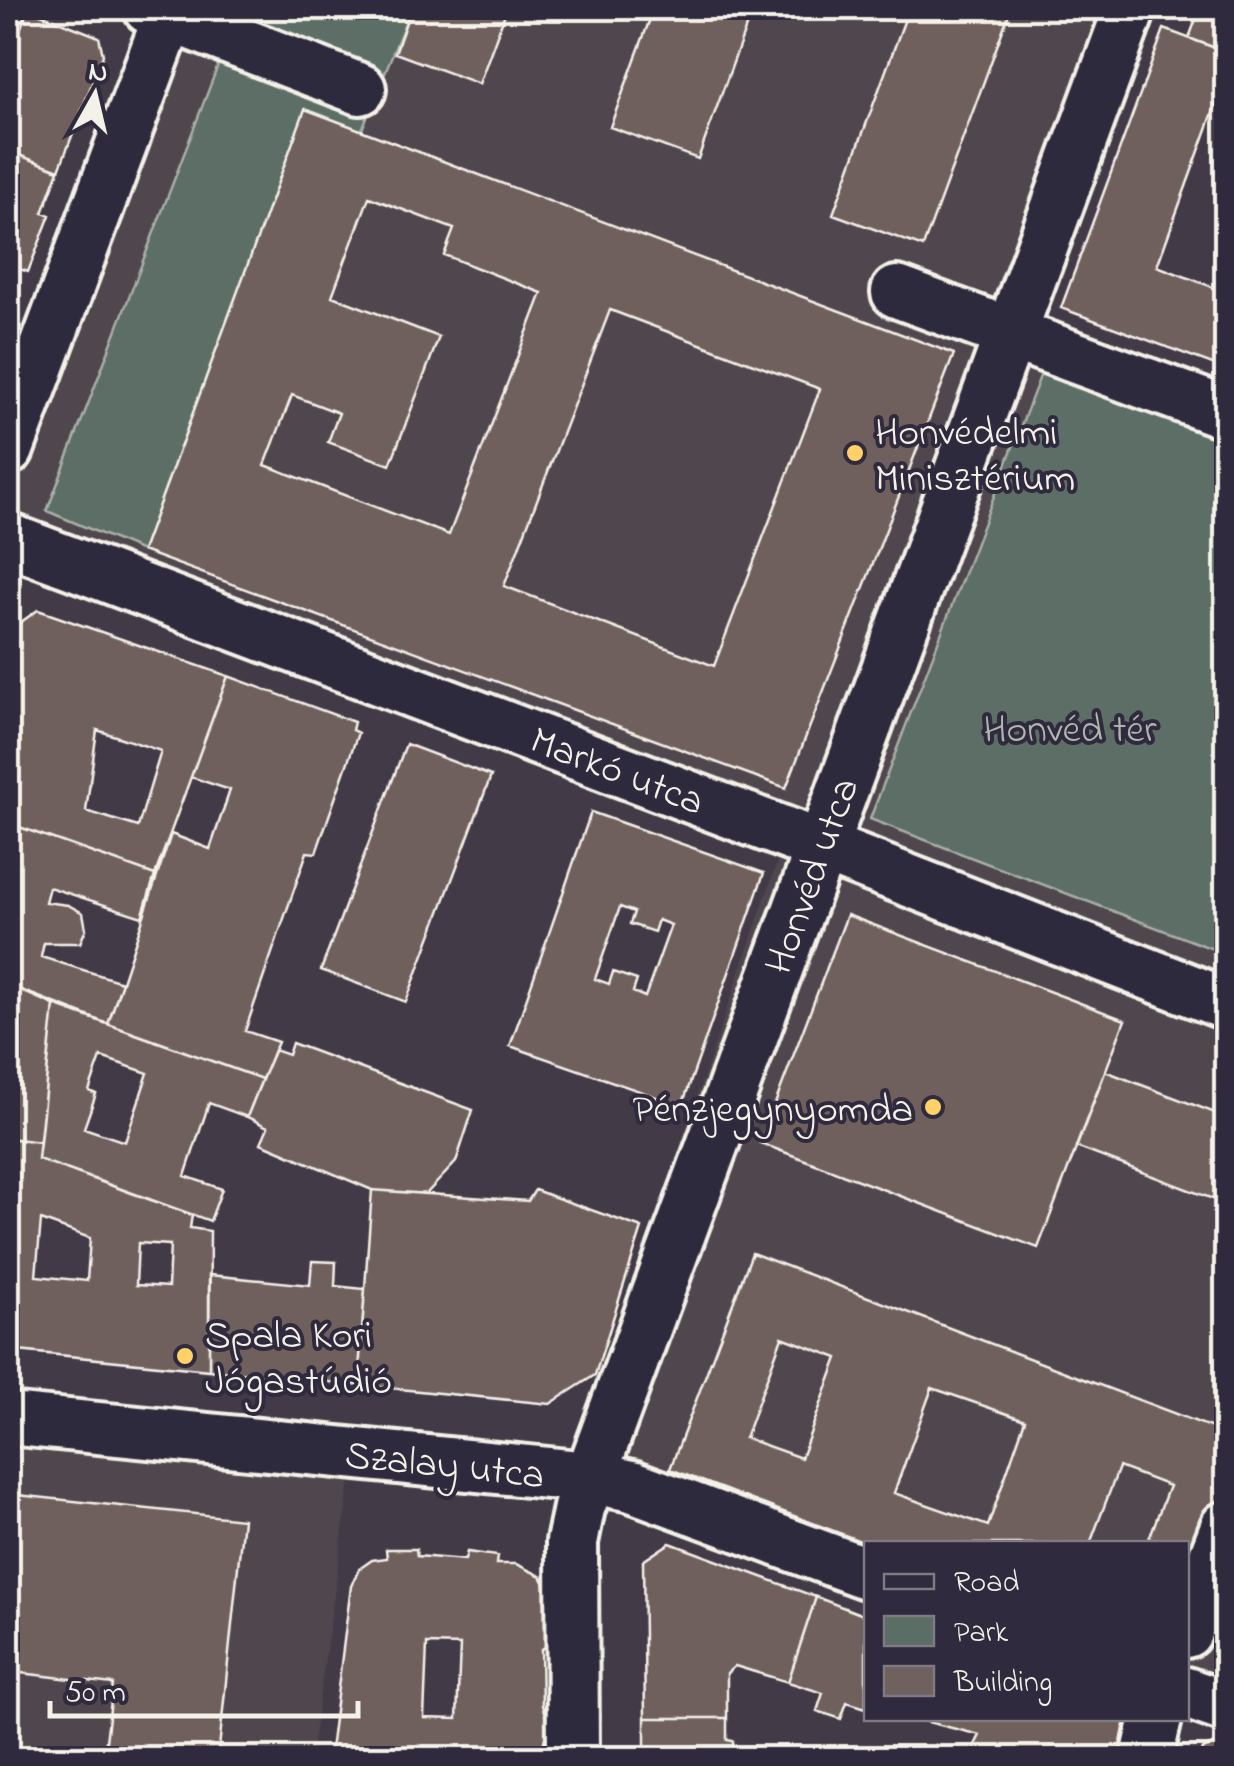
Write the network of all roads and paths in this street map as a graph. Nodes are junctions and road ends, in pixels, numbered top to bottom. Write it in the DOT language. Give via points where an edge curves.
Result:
graph roads {
  1 [pos="1130,8"];
  2 [pos="164,10"];
  3 [pos="360,89"];
  4 [pos="897,292"];
  5 [pos="1009,334"];
  6 [pos="1226,413"];
  7 [pos="8,449"];
  8 [pos="8,539"];
  9 [pos="820,846"];
  10 [pos="1226,1004"];
  11 [pos="8,1419"];
  12 [pos="588,1477"];
  13 [pos="1226,1527"];
  14 [pos="864,1572"];
  15 [pos="1189,1624"];
  16 [pos="1189,1693"];
  17 [pos="1226,1708"];
  18 [pos="1155,1721"];
  19 [pos="573,1758"];
  20 [pos="1146,1758"];
  1 -- 5 [label="street, Honvéd utca"];
  2 -- 3 [label="street"];
  2 -- 7 [label="street"];
  4 -- 5 [label="street"];
  5 -- 6 [label="street"];
  5 -- 9 [label="street, Honvéd utca"];
  8 -- 9 [label="street, Markó utca"];
  9 -- 10 [label="street, Markó utca"];
  9 -- 12 [label="street, Honvéd utca"];
  11 -- 12 [label="street, Szalay utca"];
  12 -- 14 [label="street, Szalay utca" via="632,1486"];
  12 -- 19 [label="street, Honvéd utca" via="572,1542"];
  13 -- 15 [label="street"];
  16 -- 17 [label="street"];
  18 -- 20 [label="street"];
}
